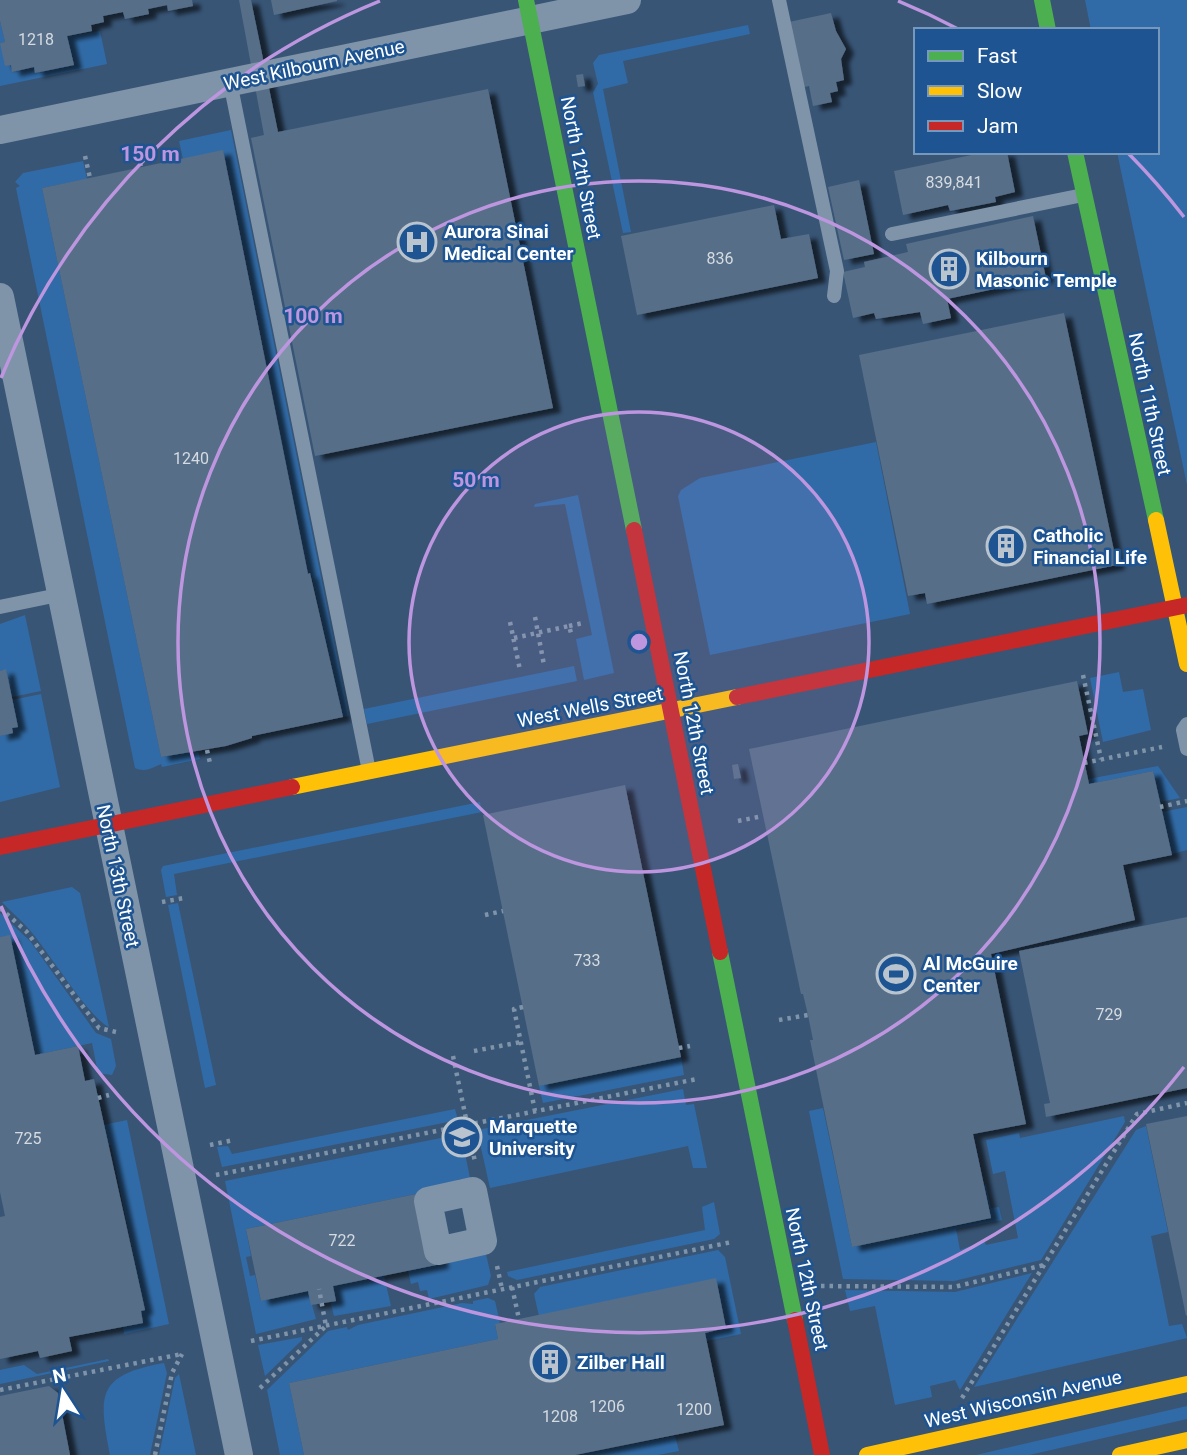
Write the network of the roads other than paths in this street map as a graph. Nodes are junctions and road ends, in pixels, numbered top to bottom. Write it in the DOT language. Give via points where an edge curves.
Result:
graph roads {
  1 [pos="627,0"];
  2 [pos="779,0"];
  3 [pos="1042,0"];
  4 [pos="528,10"];
  5 [pos="1048,28"];
  6 [pos="230,82"];
  7 [pos="0,130"];
  8 [pos="1075,154"];
  9 [pos="1084,195"];
  10 [pos="892,234"];
  11 [pos="834,296"];
  12 [pos="0,297"];
  13 [pos="63,594"];
  14 [pos="1181,606"];
  15 [pos="0,607"];
  16 [pos="1187,664"];
  17 [pos="671,712"];
  18 [pos="1187,724"];
  19 [pos="1187,749"];
  20 [pos="370,772"];
  21 [pos="107,825"];
  22 [pos="0,847"];
  23 [pos="1187,1384"];
  24 [pos="1187,1442"];
  25 [pos="239,1455"];
  26 [pos="822,1455"];
  27 [pos="867,1455"];
  28 [pos="1120,1455"];
  1 -- 4 [label="street, West Kilbourn Avenue"];
  2 -- 11 [label="lane" via="837,271"];
  3 -- 5 [label="street"];
  4 -- 6 [label="street, West Kilbourn Avenue"];
  4 -- 17 [label="street, North 12th Street"];
  6 -- 7 [label="street, West Kilbourn Avenue"];
  6 -- 20 [label="lane"];
  8 -- 9 [label="street, North 11th Street"];
  9 -- 10 [label="lane"];
  9 -- 14 [label="street, North 11th Street"];
  12 -- 13 [label="street, North 13th Street"];
  13 -- 15 [label="lane"];
  13 -- 21 [label="street, North 13th Street"];
  14 -- 16 [label="street, North 11th Street"];
  14 -- 17 [label="street, West Wells Street"];
  17 -- 20 [label="street, West Wells Street"];
  17 -- 26 [label="street, North 12th Street"];
  18 -- 19 [label="lane" via="1183,730"];
  20 -- 21 [label="street, West Wells Street"];
  21 -- 22 [label="street, West Wells Street"];
  21 -- 25 [label="street, North 13th Street"];
  23 -- 27 [label="street, West Wisconsin Avenue"];
  24 -- 28 [label="street"];
}
